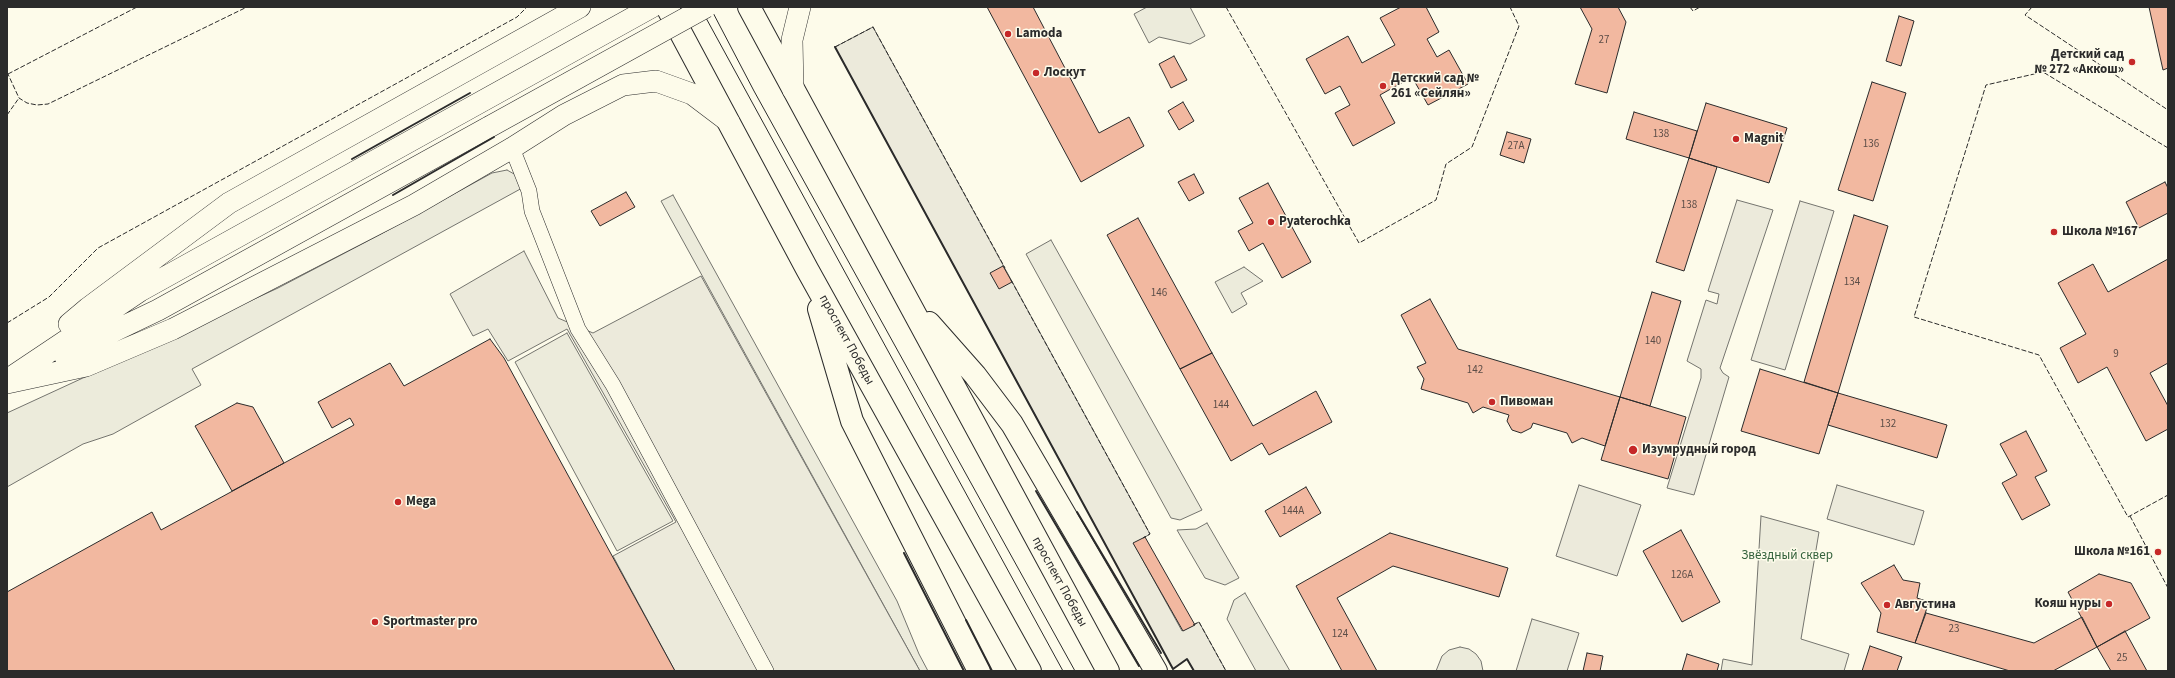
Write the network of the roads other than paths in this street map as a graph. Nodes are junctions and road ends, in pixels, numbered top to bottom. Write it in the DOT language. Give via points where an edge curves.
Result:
graph roads {
  1 [pos="556,7"];
  2 [pos="580,7"];
  3 [pos="652,7"];
  4 [pos="667,7"];
  5 [pos="706,7"];
  6 [pos="749,7"];
  7 [pos="800,7"];
  8 [pos="533,34"];
  9 [pos="793,90"];
  10 [pos="730,123"];
  11 [pos="512,148"];
  12 [pos="886,264"];
  13 [pos="807,269"];
  14 [pos="7,381"];
  15 [pos="1153,665"];
  16 [pos="766,671"];
  17 [pos="979,671"];
  18 [pos="1030,671"];
  19 [pos="1108,671"];
  1 -- 8 [label="main road"];
  2 -- 8 [label="main road"];
  3 -- 14 [label="main road" via="140,291"];
  4 -- 10 [label="main road, проспект Победы"];
  5 -- 14 [label="main road, bridge" via="158,310"];
  6 -- 9 [label="main road, проспект Победы"];
  7 -- 9 [label="main road" via="792,40"];
  8 -- 14 [label="main road" via="229,203 88,308"];
  9 -- 12 [label="main road, проспект Победы"];
  10 -- 11 [label="main road" via="692,94 656,81 623,86 564,115"];
  10 -- 13 [label="main road, проспект Победы"];
  11 -- 14 [label="main road" via="414,205 173,329 86,366"];
  11 -- 16 [label="street" via="529,191 535,218 578,329 612,385"];
  12 -- 15 [label="main road" via="936,332 975,375 1012,424"];
  12 -- 19 [label="main road, проспект Победы"];
  13 -- 17 [label="main road" via="852,421"];
  13 -- 18 [label="main road, проспект Победы"];
}
